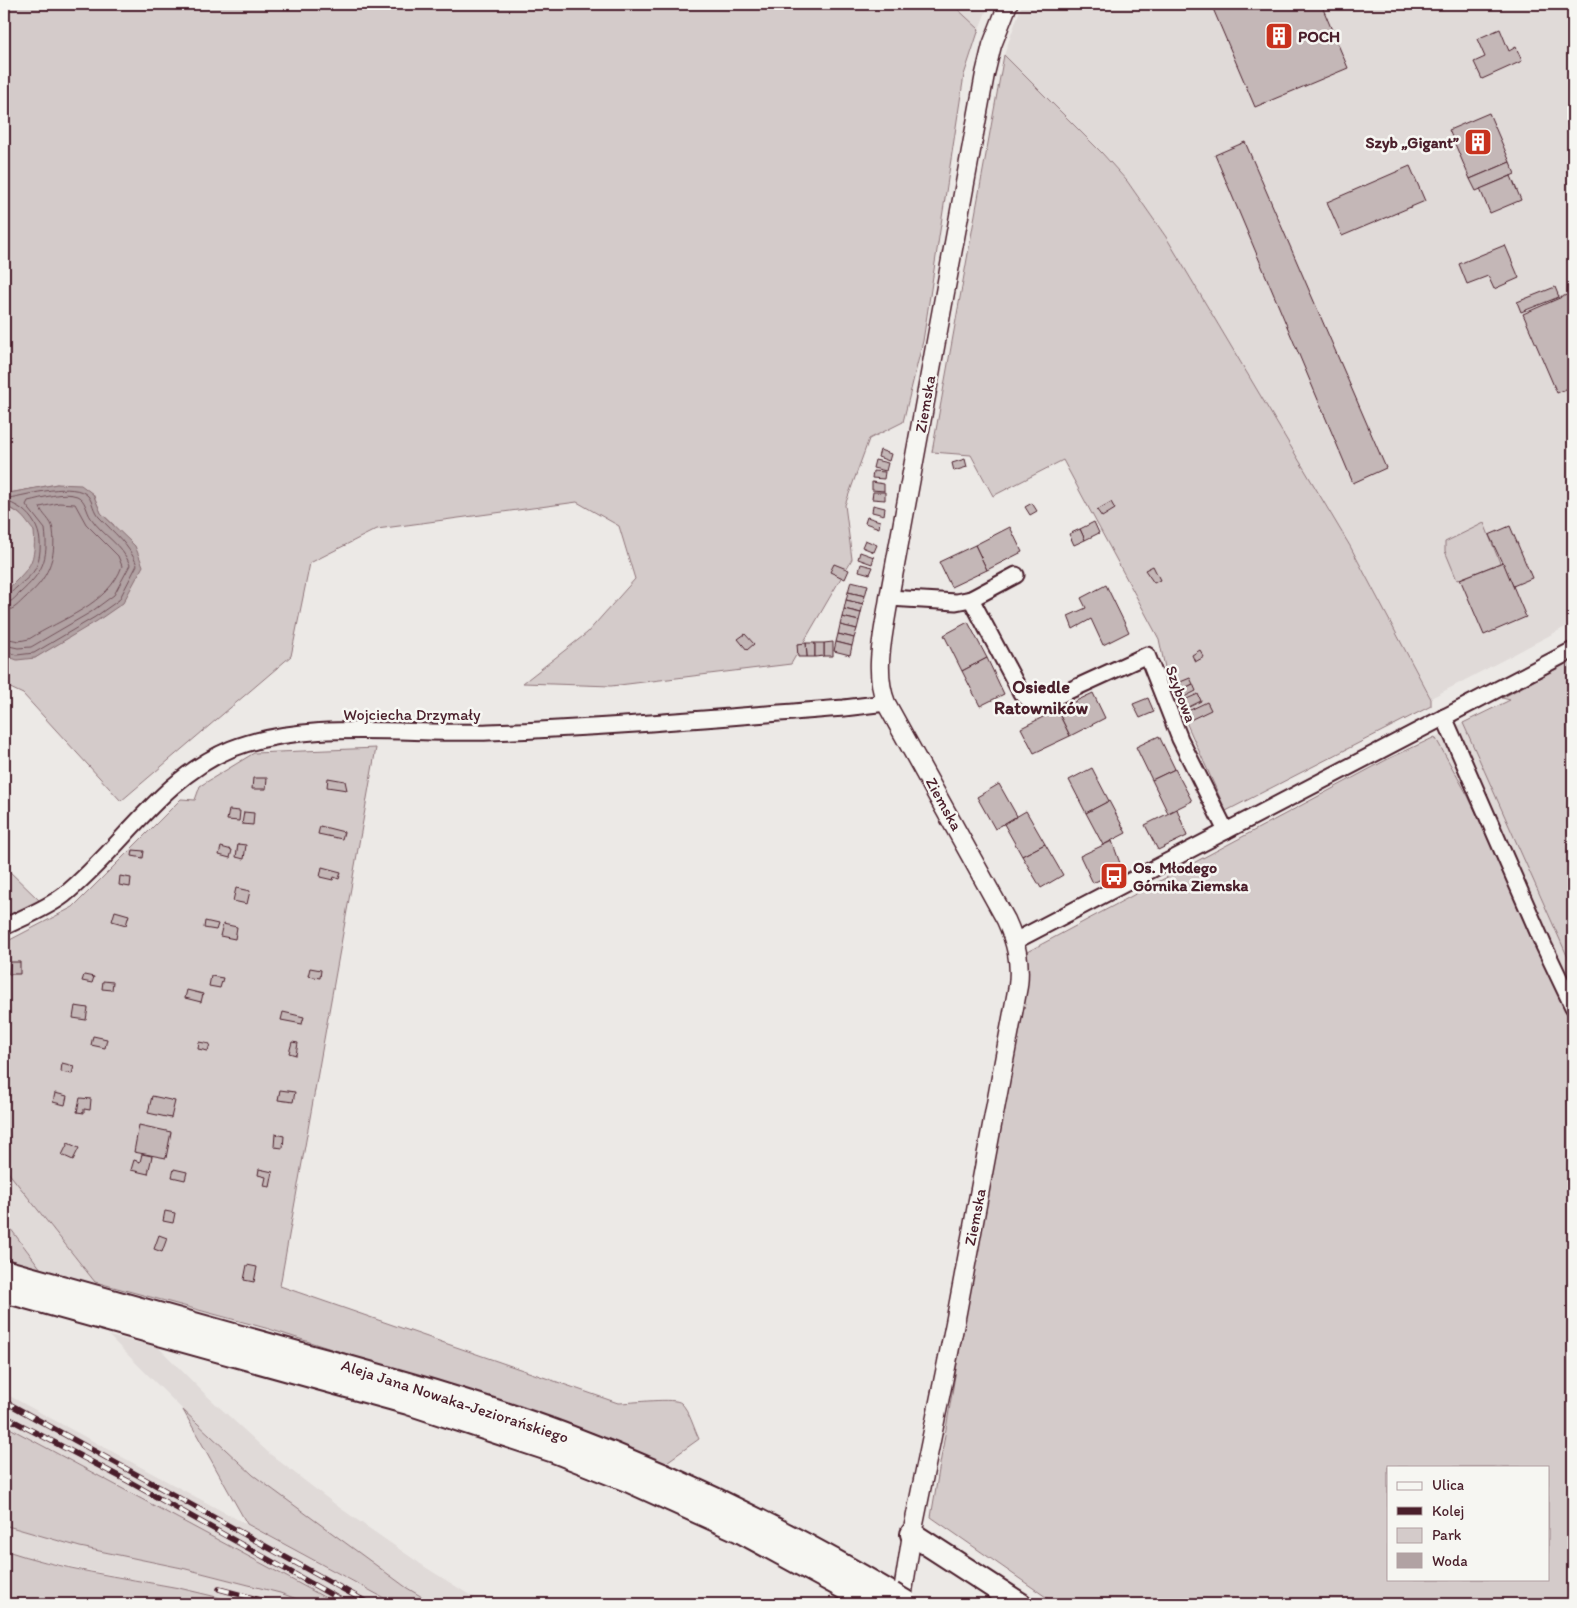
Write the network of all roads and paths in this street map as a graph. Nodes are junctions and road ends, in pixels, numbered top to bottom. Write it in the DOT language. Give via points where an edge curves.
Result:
graph roads {
  1 [pos="1008,4"];
  2 [pos="1016,576"];
  3 [pos="889,598"];
  4 [pos="971,599"];
  5 [pos="1573,650"];
  6 [pos="886,703"];
  7 [pos="1444,717"];
  8 [pos="1226,831"];
  9 [pos="4,927"];
  10 [pos="1015,941"];
  11 [pos="1573,1007"];
  12 [pos="4,1271"];
  13 [pos="4,1290"];
  14 [pos="912,1534"];
  15 [pos="897,1602"];
  16 [pos="1020,1604"];
  1 -- 3 [label="street, Ziemska" via="985,74"];
  2 -- 4 [label="street"];
  3 -- 4 [label="street" via="956,602"];
  3 -- 6 [label="street, Ziemska" via="880,674"];
  4 -- 8 [label="street, Szybowa" via="1021,693 1030,701 1042,703 1147,655 1184,747"];
  5 -- 7 [label="street"];
  6 -- 9 [label="street, Wojciecha Drzymały" via="514,731 311,732 269,738 232,749 197,768 144,814 64,895"];
  6 -- 10 [label="street, Ziemska" via="990,888"];
  7 -- 8 [label="street"];
  7 -- 11 [label="street"];
  8 -- 10 [label="street"];
  10 -- 14 [label="street, Ziemska" via="1018,986"];
  12 -- 15 [label="main road, Aleja Jana Nowaka-Jeziorańskiego" via="415,1386 564,1435 748,1515 818,1552"];
  13 -- 15 [label="main road, Aleja Jana Nowaka-Jeziorańskiego" via="408,1403 536,1444 628,1480"];
  14 -- 15 [label="street, Ziemska"];
  14 -- 16 [label="main road"];
}
